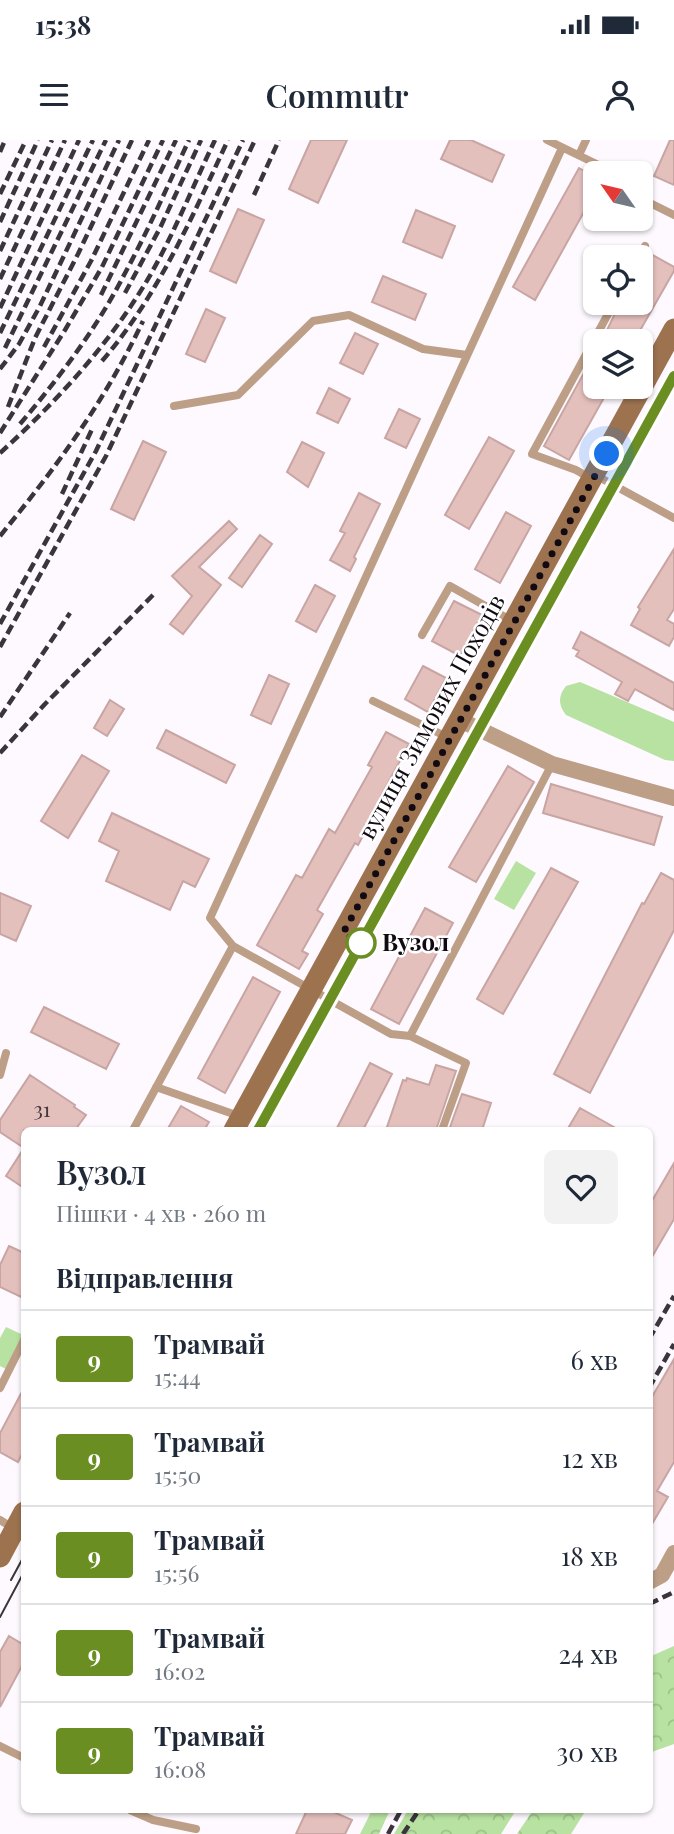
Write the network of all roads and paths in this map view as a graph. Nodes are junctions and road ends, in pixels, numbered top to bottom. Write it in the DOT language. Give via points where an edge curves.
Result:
graph roads {
  1 [pos="547,140"];
  2 [pos="586,140"];
  3 [pos="562,148"];
  4 [pos="579,155"];
  5 [pos="591,161"];
  6 [pos="653,204"];
  7 [pos="674,215"];
  8 [pos="674,329"];
  9 [pos="467,355"];
  10 [pos="583,359"];
  11 [pos="653,361"];
  12 [pos="634,399"];
  13 [pos="174,406"];
  14 [pos="594,477"];
  15 [pos="674,518"];
  16 [pos="514,622"];
  17 [pos="422,635"];
  18 [pos="373,701"];
  19 [pos="455,729"];
  20 [pos="552,764"];
  21 [pos="674,798"];
  22 [pos="233,946"];
  23 [pos="311,990"];
  24 [pos="410,1036"];
  25 [pos="6,1053"];
  26 [pos="0,1075"];
  27 [pos="156,1087"];
  28 [pos="135,1127"];
  29 [pos="237,1127"];
  30 [pos="443,1127"];
  31 [pos="21,1346"];
  32 [pos="0,1388"];
  33 [pos="13,1521"];
  34 [pos="674,1553"];
  35 [pos="0,1557"];
  36 [pos="662,1578"];
  37 [pos="0,1746"];
  38 [pos="21,1756"];
  39 [pos="137,1813"];
  40 [pos="196,1829"];
  1 -- 3 [label="lane"];
  2 -- 4 [label="lane"];
  3 -- 4 [label="lane"];
  3 -- 9 [label="lane"];
  4 -- 5 [label="lane"];
  6 -- 7 [label="lane"];
  8 -- 11 [label="main road, вулиця Зимових Походів"];
  9 -- 13 [label="lane" via="423,349 349,315 313,321 238,395"];
  9 -- 22 [label="lane" via="210,918"];
  10 -- 14 [label="lane" via="532,454"];
  12 -- 14 [label="main road, вулиця Зимових Походів"];
  14 -- 15 [label="lane"];
  14 -- 16 [label="main road, вулиця Зимових Походів"];
  16 -- 17 [label="lane" via="450,586"];
  16 -- 19 [label="main road, вулиця Зимових Походів"];
  18 -- 19 [label="lane"];
  19 -- 20 [label="street"];
  19 -- 23 [label="main road, вулиця Зимових Походів"];
  20 -- 21 [label="street"];
  20 -- 24 [label="lane"];
  22 -- 23 [label="lane"];
  22 -- 27 [label="lane"];
  23 -- 24 [label="lane" via="391,1034"];
  23 -- 29 [label="main road, вулиця Зимових Походів"];
  24 -- 30 [label="lane" via="466,1063"];
  25 -- 26 [label="lane"];
  27 -- 28 [label="lane"];
  27 -- 29 [label="lane"];
  31 -- 32 [label="lane"];
  33 -- 35 [label="main road"];
  34 -- 36 [label="street"];
  37 -- 38 [label="lane"];
  39 -- 40 [label="lane"];
}
